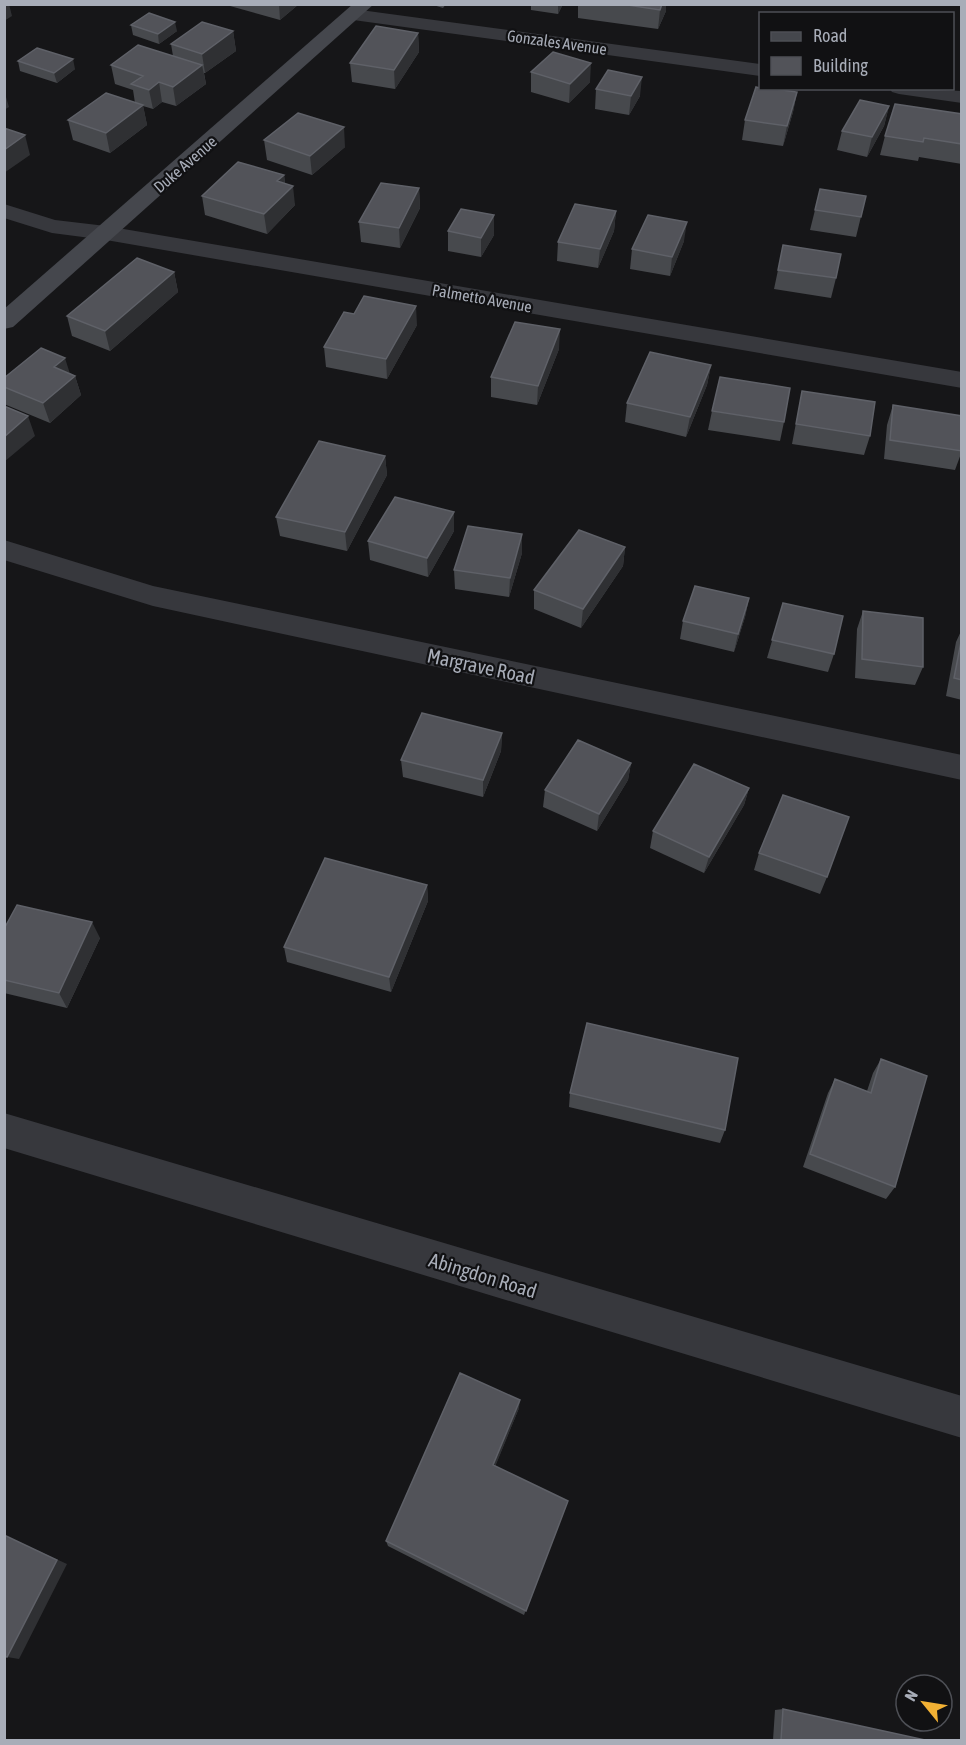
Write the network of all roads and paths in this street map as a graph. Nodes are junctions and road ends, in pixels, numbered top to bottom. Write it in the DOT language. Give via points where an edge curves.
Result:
graph roads {
  1 [pos="359,10"];
  2 [pos="759,70"];
  3 [pos="913,90"];
  4 [pos="962,97"];
  5 [pos="4,211"];
  6 [pos="106,233"];
  7 [pos="4,322"];
  8 [pos="962,380"];
  9 [pos="4,550"];
  10 [pos="962,768"];
  11 [pos="6,1135"];
  12 [pos="962,1417"];
  1 -- 2 [label="street, Gonzales Avenue"];
  1 -- 6 [label="street, Duke Avenue"];
  3 -- 4 [label="street"];
  5 -- 6 [label="street, Palmetto Avenue" via="52,226"];
  6 -- 7 [label="street, Duke Avenue"];
  6 -- 8 [label="street, Palmetto Avenue"];
  9 -- 10 [label="street, Margrave Road" via="153,596"];
  11 -- 12 [label="street, Abingdon Road"];
}
